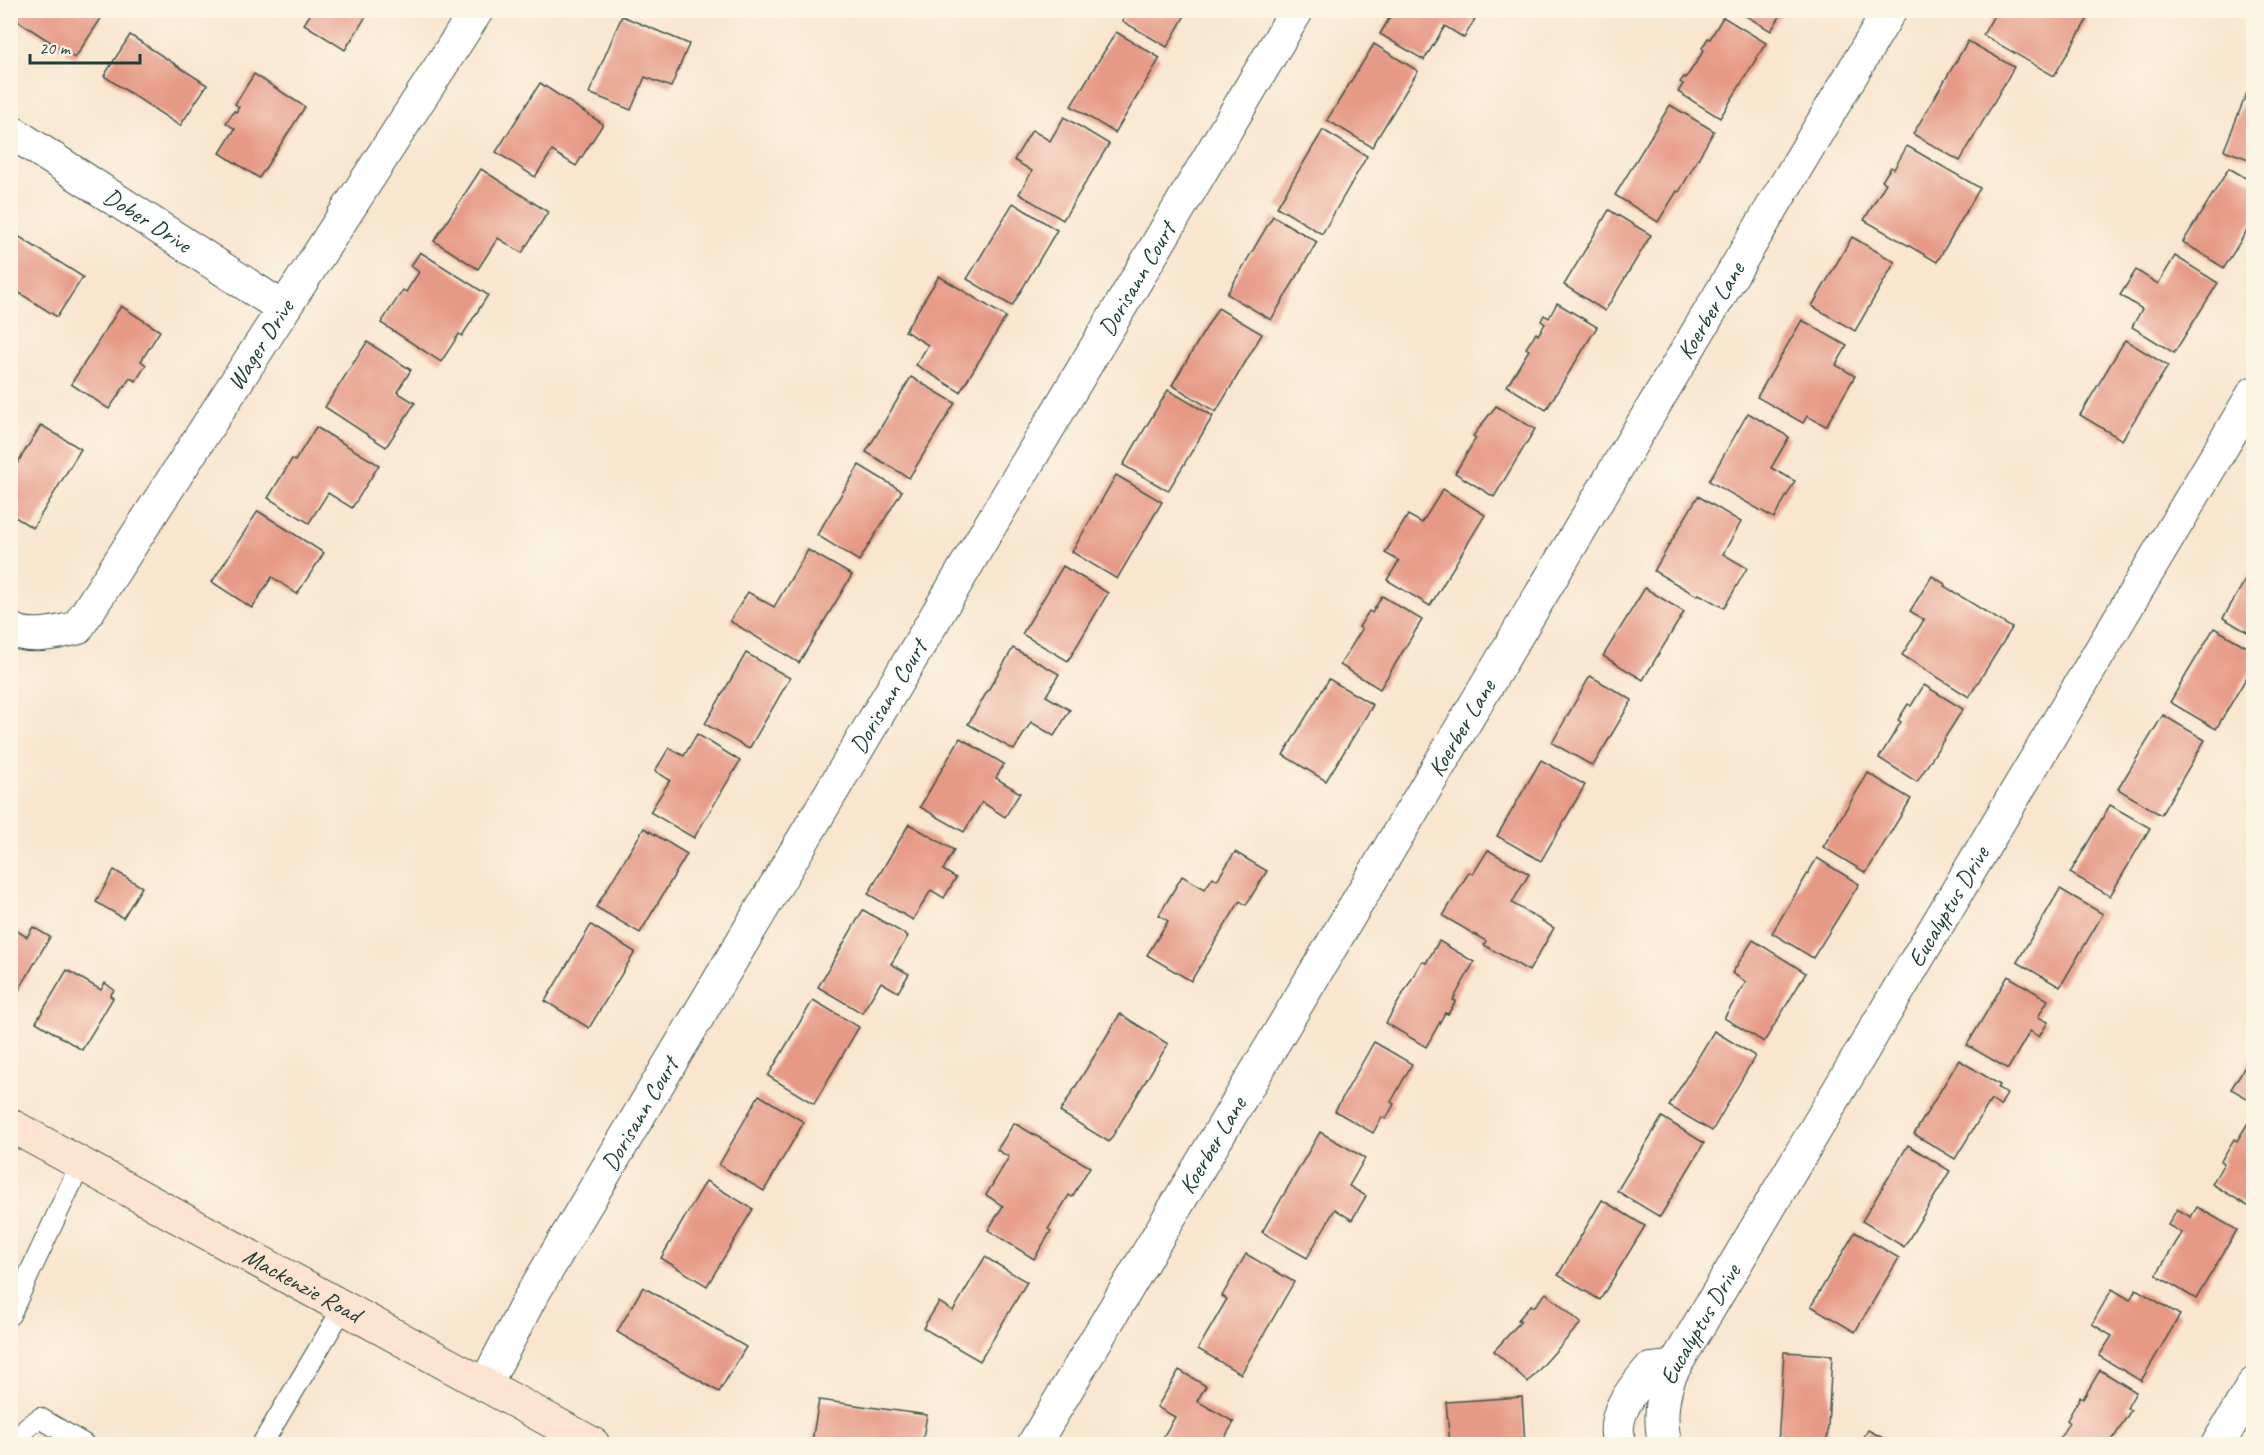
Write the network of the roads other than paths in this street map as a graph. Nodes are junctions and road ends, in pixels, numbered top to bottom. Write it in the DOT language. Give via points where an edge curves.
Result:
graph roads {
  1 [pos="477,10"];
  2 [pos="1297,10"];
  3 [pos="1890,10"];
  4 [pos="10,131"];
  5 [pos="283,308"];
  6 [pos="2253,393"];
  7 [pos="14,631"];
  8 [pos="10,1125"];
  9 [pos="81,1163"];
  10 [pos="343,1308"];
  11 [pos="10,1315"];
  12 [pos="1674,1367"];
  13 [pos="2253,1384"];
  14 [pos="485,1385"];
  15 [pos="1662,1435"];
  16 [pos="19,1444"];
  17 [pos="84,1444"];
  18 [pos="262,1444"];
  19 [pos="593,1444"];
  20 [pos="1034,1444"];
  21 [pos="1619,1444"];
  22 [pos="2218,1444"];
  1 -- 5 [label="street, Wager Drive"];
  2 -- 14 [label="street, Dorisann Court" via="529,1300"];
  3 -- 20 [label="street, Koerber Lane"];
  4 -- 5 [label="street, Dober Drive"];
  5 -- 7 [label="street, Wager Drive" via="76,628 47,635"];
  6 -- 12 [label="street, Eucalyptus Drive"];
  8 -- 9 [label="main road, Mackenzie Road"];
  9 -- 10 [label="main road, Mackenzie Road"];
  9 -- 11 [label="lane"];
  10 -- 14 [label="main road, Mackenzie Road"];
  10 -- 18 [label="lane"];
  12 -- 15 [label="street, Eucalyptus Drive" via="1668,1378"];
  12 -- 21 [label="street" via="1649,1370 1625,1400 1616,1434"];
  13 -- 22 [label="street"];
  14 -- 19 [label="main road, Mackenzie Road"];
  16 -- 17 [label="lane" via="27,1427 40,1418"];
}
